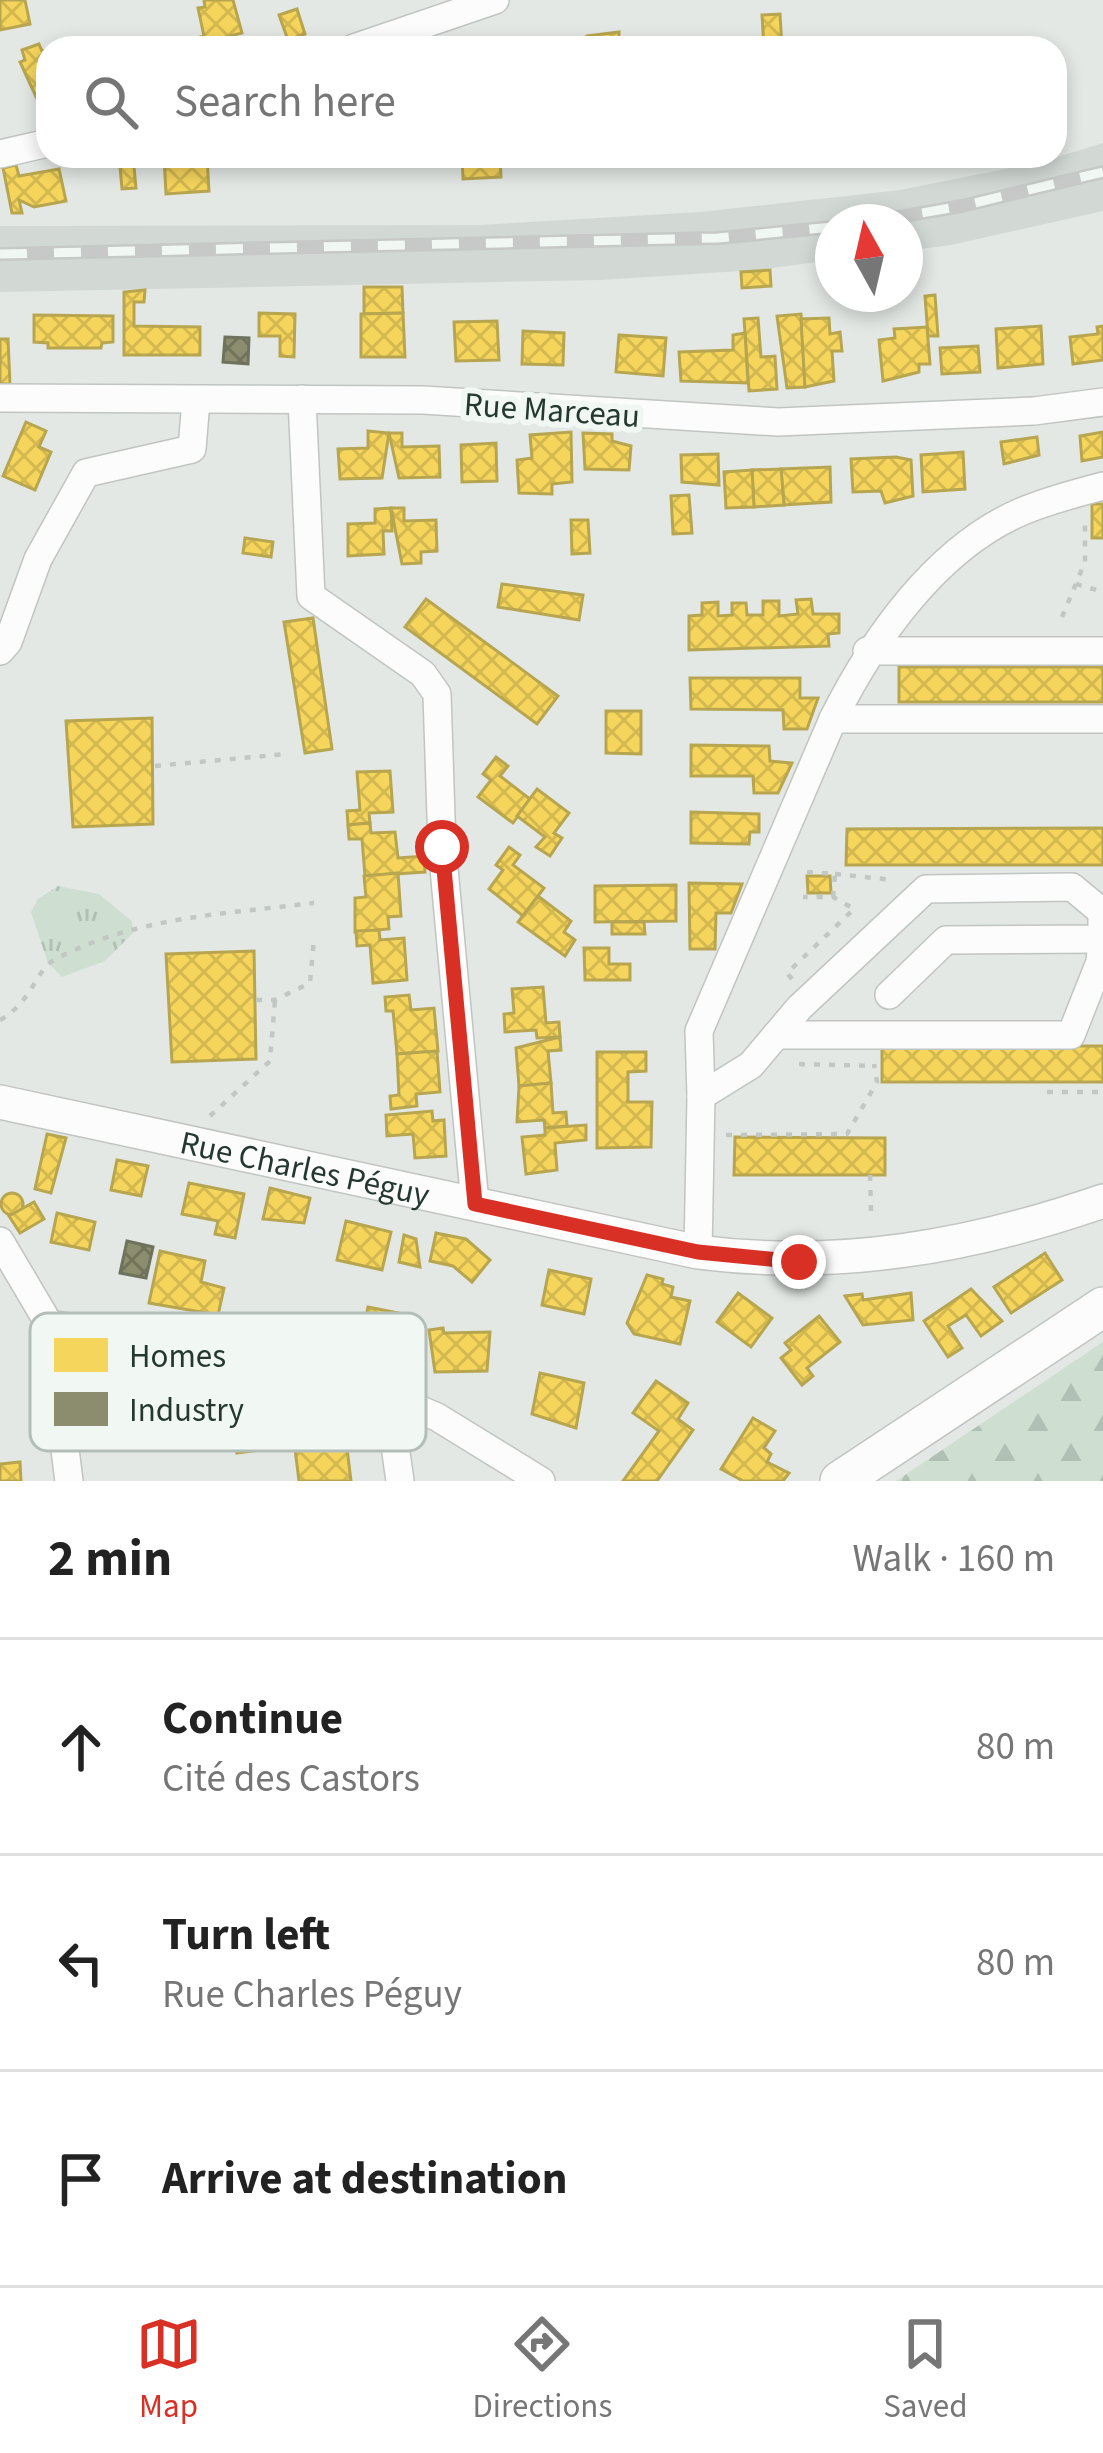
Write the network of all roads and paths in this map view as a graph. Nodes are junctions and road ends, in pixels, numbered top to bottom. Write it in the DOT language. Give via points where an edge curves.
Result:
graph roads {
  1 [pos="495,0"];
  2 [pos="389,36"];
  3 [pos="36,146"];
  4 [pos="0,154"];
  5 [pos="0,398"];
  6 [pos="302,399"];
  7 [pos="196,400"];
  8 [pos="1103,403"];
  9 [pos="1103,486"];
  10 [pos="1084,528"];
  11 [pos="1076,584"];
  12 [pos="1103,592"];
  13 [pos="1062,617"];
  14 [pos="0,651"];
  15 [pos="867,651"];
  16 [pos="1103,652"];
  17 [pos="832,719"];
  18 [pos="1103,719"];
  19 [pos="286,754"];
  20 [pos="155,766"];
  21 [pos="890,866"];
  22 [pos="807,872"];
  23 [pos="835,874"];
  24 [pos="890,879"];
  25 [pos="909,886"];
  26 [pos="833,897"];
  27 [pos="314,903"];
  28 [pos="314,938"];
  29 [pos="1102,939"];
  30 [pos="889,995"];
  31 [pos="256,1000"];
  32 [pos="275,1000"];
  33 [pos="0,1020"];
  34 [pos="787,1040"];
  35 [pos="874,1054"];
  36 [pos="874,1066"];
  37 [pos="1047,1092"];
  38 [pos="1103,1092"];
  39 [pos="700,1096"];
  40 [pos="0,1102"];
  41 [pos="712,1135"];
  42 [pos="180,1144"];
  43 [pos="870,1175"];
  44 [pos="1103,1201"];
  45 [pos="475,1204"];
  46 [pos="871,1211"];
  47 [pos="0,1241"];
  48 [pos="698,1252"];
  49 [pos="1103,1307"];
  50 [pos="43,1313"];
  51 [pos="426,1412"];
  52 [pos="65,1451"];
  53 [pos="396,1451"];
  54 [pos="69,1481"];
  55 [pos="400,1481"];
  56 [pos="541,1481"];
  57 [pos="840,1481"];
  1 -- 2 [label="street"];
  3 -- 4 [label="street"];
  5 -- 7 [label="street, Rue Marceau"];
  6 -- 7 [label="street, Rue Marceau"];
  6 -- 8 [label="street, Rue Marceau" via="778,422"];
  6 -- 45 [label="street" via="311,596 423,674 437,694 442,847"];
  7 -- 14 [label="street" via="193,448 86,473"];
  9 -- 15 [label="street" via="1020,512 956,554"];
  10 -- 11 [label="path"];
  11 -- 12 [label="path"];
  11 -- 13 [label="path"];
  15 -- 16 [label="street"];
  15 -- 17 [label="street"];
  17 -- 18 [label="street"];
  17 -- 39 [label="street" via="699,1031"];
  19 -- 20 [label="path"];
  21 -- 24 [label="path"];
  22 -- 23 [label="path"];
  23 -- 24 [label="path"];
  23 -- 26 [label="path"];
  24 -- 25 [label="path"];
  27 -- 33 [label="path" via="141,924 48,963 25,1004"];
  28 -- 32 [label="path" via="310,983"];
  29 -- 30 [label="street" via="946,940"];
  29 -- 34 [label="street" via="1071,1035"];
  29 -- 34 [label="street" via="1102,912 1072,887 926,890"];
  31 -- 32 [label="path"];
  32 -- 42 [label="path" via="270,1061"];
  34 -- 36 [label="path" via="799,1067"];
  34 -- 39 [label="street"];
  35 -- 36 [label="path"];
  36 -- 41 [label="path" via="877,1082 846,1136"];
  37 -- 38 [label="path"];
  39 -- 48 [label="street"];
  40 -- 42 [label="street, Rue Charles Péguy"];
  42 -- 45 [label="street, Rue Charles Péguy"];
  43 -- 46 [label="path"];
  44 -- 48 [label="street, Rue Charles Péguy" via="975,1237 854,1258 799,1262"];
  45 -- 48 [label="street, Rue Charles Péguy"];
  47 -- 50 [label="street"];
  49 -- 57 [label="main road"];
  51 -- 56 [label="street"];
  52 -- 54 [label="street"];
  53 -- 55 [label="street"];
}
